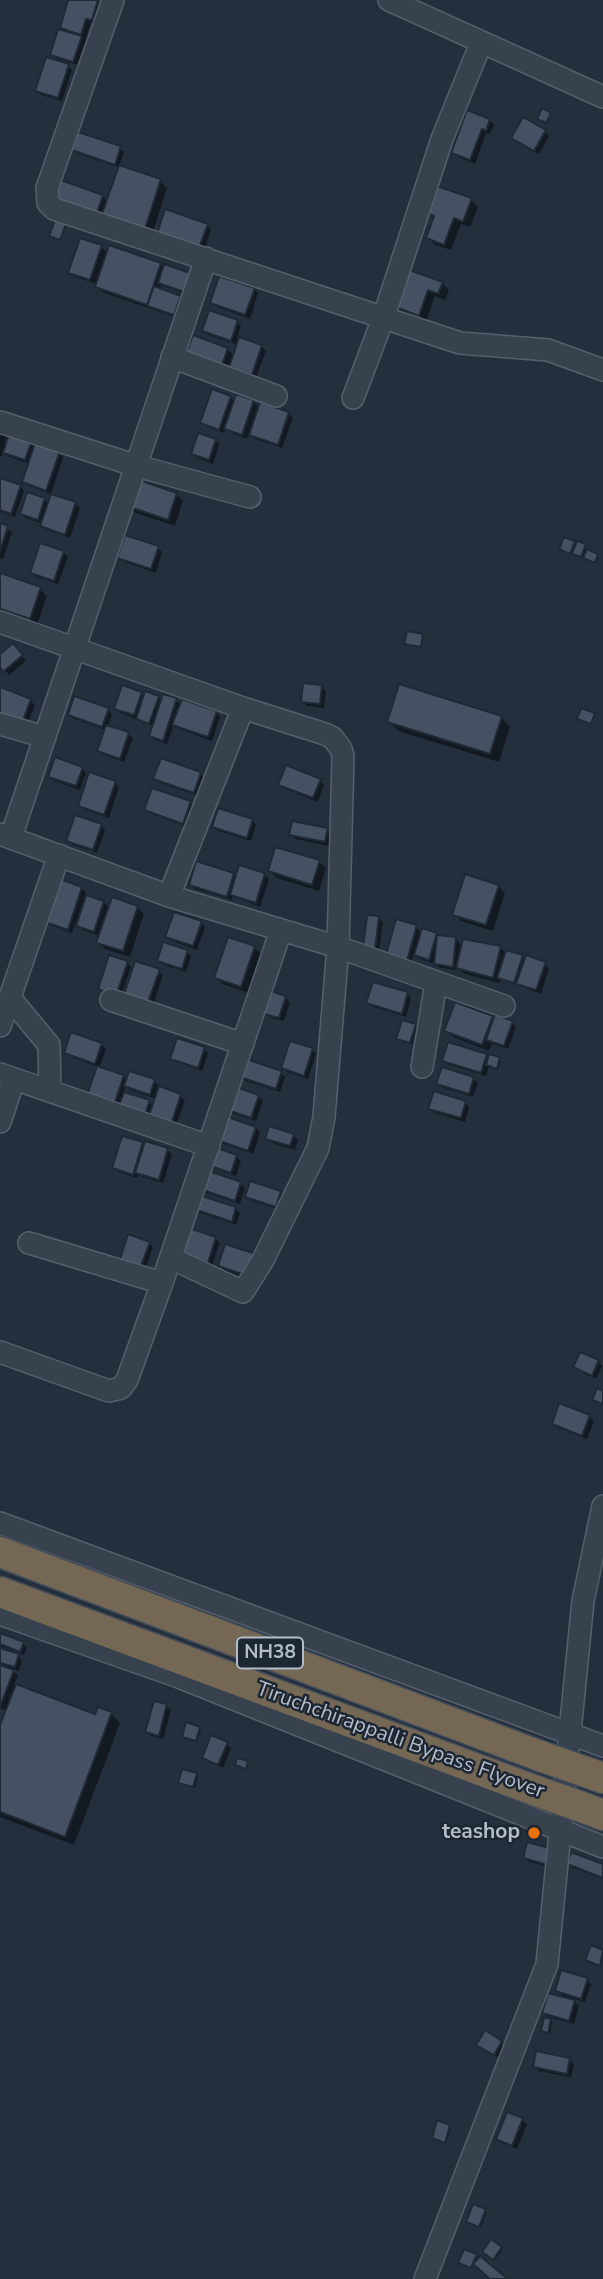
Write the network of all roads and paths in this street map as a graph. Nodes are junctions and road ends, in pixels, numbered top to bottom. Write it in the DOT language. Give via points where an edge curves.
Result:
graph roads {
  1 [pos="113,0"];
  2 [pos="389,0"];
  3 [pos="481,43"];
  4 [pos="603,97"];
  5 [pos="206,258"];
  6 [pos="384,316"];
  7 [pos="172,357"];
  8 [pos="603,370"];
  9 [pos="276,396"];
  10 [pos="354,398"];
  11 [pos="0,422"];
  12 [pos="136,466"];
  13 [pos="250,496"];
  14 [pos="0,622"];
  15 [pos="76,648"];
  16 [pos="243,708"];
  17 [pos="0,724"];
  18 [pos="45,737"];
  19 [pos="6,836"];
  20 [pos="59,855"];
  21 [pos="169,896"];
  22 [pos="281,930"];
  23 [pos="338,947"];
  24 [pos="436,983"];
  25 [pos="10,998"];
  26 [pos="111,1000"];
  27 [pos="504,1006"];
  28 [pos="0,1026"];
  29 [pos="243,1044"];
  30 [pos="422,1067"];
  31 [pos="7,1076"];
  32 [pos="50,1091"];
  33 [pos="0,1122"];
  34 [pos="209,1146"];
  35 [pos="29,1243"];
  36 [pos="171,1258"];
  37 [pos="162,1283"];
  38 [pos="0,1352"];
  39 [pos="603,1506"];
  40 [pos="0,1523"];
  41 [pos="0,1552"];
  42 [pos="596,1570"];
  43 [pos="0,1592"];
  44 [pos="0,1614"];
  45 [pos="569,1733"];
  46 [pos="603,1746"];
  47 [pos="593,1775"];
  48 [pos="591,1811"];
  49 [pos="559,1831"];
  50 [pos="603,1847"];
  51 [pos="425,2279"];
  1 -- 5 [label="street" via="47,188 48,203 58,211"];
  2 -- 3 [label="street"];
  3 -- 4 [label="street"];
  3 -- 6 [label="street" via="442,139"];
  5 -- 6 [label="street"];
  5 -- 7 [label="street"];
  6 -- 8 [label="street" via="460,342 548,350"];
  6 -- 10 [label="street"];
  7 -- 9 [label="street"];
  7 -- 12 [label="street"];
  11 -- 12 [label="street"];
  12 -- 13 [label="street"];
  12 -- 15 [label="street"];
  14 -- 15 [label="street"];
  15 -- 16 [label="street"];
  15 -- 18 [label="street"];
  16 -- 21 [label="street"];
  16 -- 23 [label="street" via="325,734 341,749"];
  17 -- 18 [label="street"];
  18 -- 19 [label="street"];
  19 -- 20 [label="street"];
  20 -- 21 [label="street"];
  20 -- 25 [label="street"];
  21 -- 22 [label="street"];
  22 -- 23 [label="street"];
  22 -- 29 [label="street"];
  23 -- 24 [label="street"];
  23 -- 36 [label="street" via="318,1148 263,1260 243,1292"];
  24 -- 27 [label="street"];
  24 -- 30 [label="street"];
  25 -- 28 [label="street"];
  25 -- 32 [label="street" via="49,1045"];
  26 -- 29 [label="street"];
  29 -- 34 [label="street"];
  31 -- 32 [label="street"];
  31 -- 33 [label="street"];
  32 -- 34 [label="street"];
  34 -- 36 [label="street"];
  35 -- 37 [label="street"];
  36 -- 37 [label="street"];
  37 -- 38 [label="street" via="121,1388 109,1391"];
  39 -- 42 [label="street"];
  40 -- 45 [label="street"];
  41 -- 47 [label="highway, Tiruchchirappalli Bypass Flyover / NH38, bridge"];
  42 -- 45 [label="street" via="583,1601"];
  43 -- 48 [label="highway, Tiruchchirappalli Bypass Flyover / NH38, bridge"];
  44 -- 49 [label="street" via="179,1677"];
  45 -- 46 [label="street"];
  45 -- 49 [label="street"];
  49 -- 50 [label="street"];
  49 -- 51 [label="street" via="547,1964"];
}
